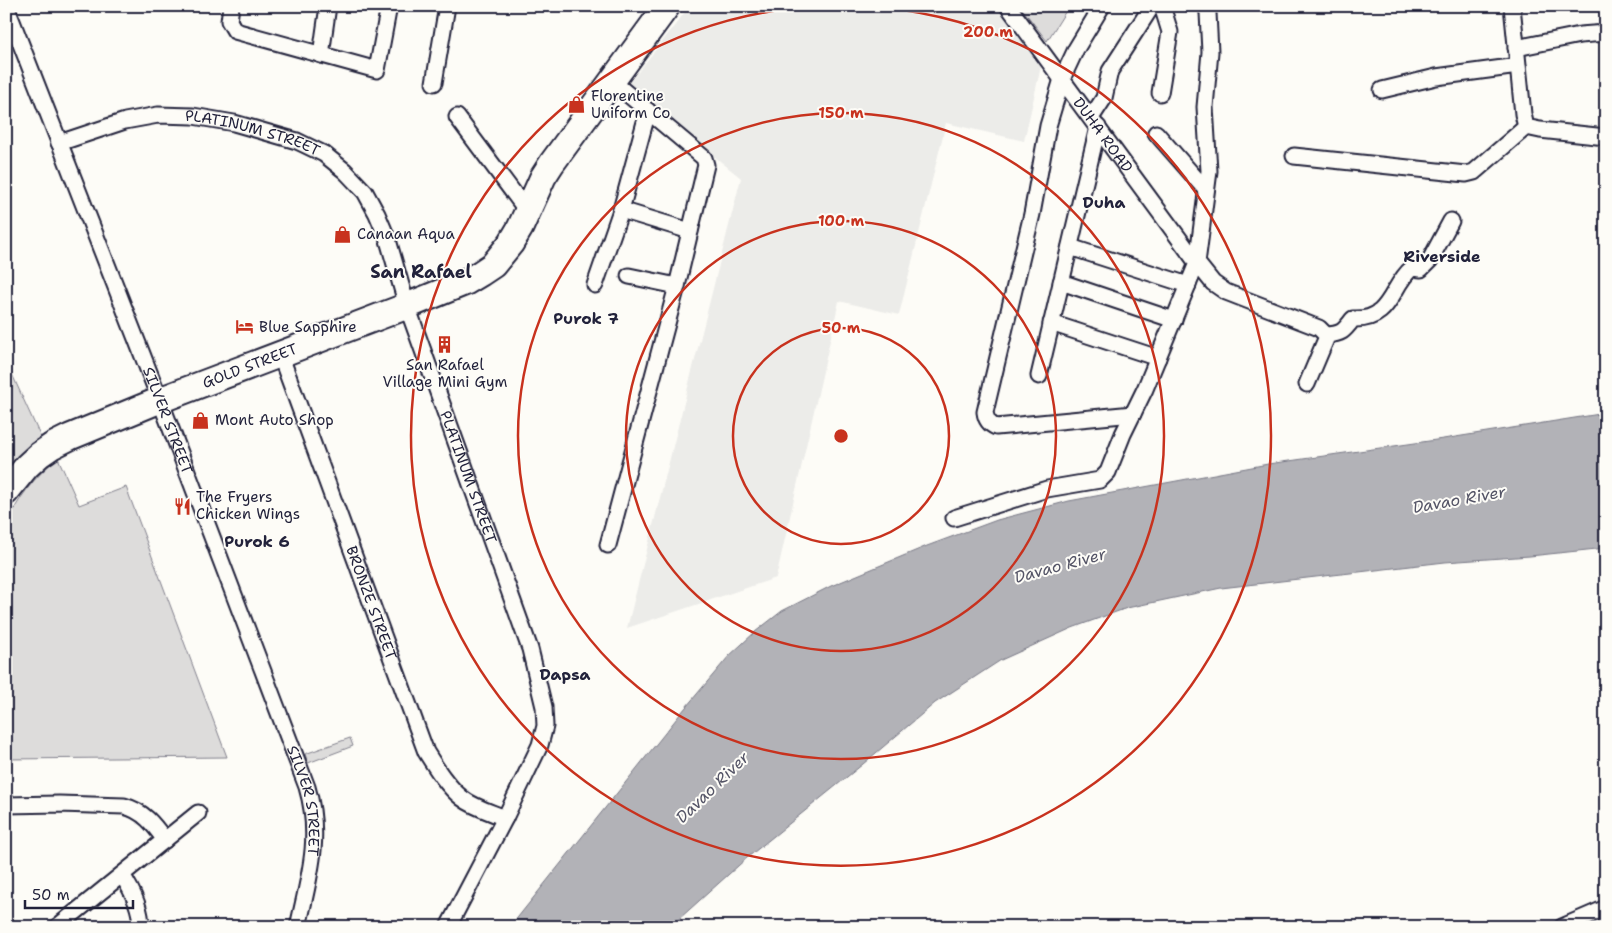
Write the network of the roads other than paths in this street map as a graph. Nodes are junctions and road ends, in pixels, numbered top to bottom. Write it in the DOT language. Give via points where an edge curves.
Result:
graph roads {
  1 [pos="6,6"];
  2 [pos="231,6"];
  3 [pos="328,6"];
  4 [pos="388,6"];
  5 [pos="447,6"];
  6 [pos="667,6"];
  7 [pos="1008,6"];
  8 [pos="1102,6"];
  9 [pos="1152,6"];
  10 [pos="1162,6"];
  11 [pos="1206,6"];
  12 [pos="1512,6"];
  13 [pos="1606,33"];
  14 [pos="1516,48"];
  15 [pos="321,55"];
  16 [pos="1518,66"];
  17 [pos="1062,79"];
  18 [pos="612,81"];
  19 [pos="434,83"];
  20 [pos="1382,90"];
  21 [pos="1160,93"];
  22 [pos="648,111"];
  23 [pos="457,117"];
  24 [pos="1095,122"];
  25 [pos="1526,127"];
  26 [pos="1156,133"];
  27 [pos="1606,137"];
  28 [pos="60,143"];
  29 [pos="1294,156"];
  30 [pos="1206,190"];
  31 [pos="621,210"];
  32 [pos="527,211"];
  33 [pos="1451,221"];
  34 [pos="690,231"];
  35 [pos="1070,247"];
  36 [pos="1197,263"];
  37 [pos="630,276"];
  38 [pos="1061,282"];
  39 [pos="595,285"];
  40 [pos="1188,285"];
  41 [pos="677,286"];
  42 [pos="407,306"];
  43 [pos="1174,320"];
  44 [pos="1052,323"];
  45 [pos="1326,335"];
  46 [pos="280,354"];
  47 [pos="1158,358"];
  48 [pos="1039,376"];
  49 [pos="1307,384"];
  50 [pos="160,400"];
  51 [pos="1133,414"];
  52 [pos="6,492"];
  53 [pos="954,518"];
  54 [pos="608,545"];
  55 [pos="6,805"];
  56 [pos="198,813"];
  57 [pos="506,818"];
  58 [pos="166,840"];
  59 [pos="122,876"];
  60 [pos="1606,908"];
  61 [pos="57,927"];
  62 [pos="141,927"];
  63 [pos="298,927"];
  64 [pos="448,927"];
  65 [pos="1562,927"];
  1 -- 28 [label="street, SILVER STREET"];
  2 -- 15 [label="street" via="230,25 236,31"];
  3 -- 15 [label="street"];
  4 -- 15 [label="street" via="377,70"];
  5 -- 19 [label="street"];
  6 -- 18 [label="main road, GOLD STREET"];
  7 -- 17 [label="street, DUHA ROAD"];
  8 -- 17 [label="street"];
  9 -- 24 [label="street" via="1110,72"];
  10 -- 21 [label="street" via="1170,32"];
  11 -- 30 [label="street" via="1210,52 1205,107 1209,171"];
  12 -- 14 [label="street"];
  13 -- 14 [label="street" via="1580,34"];
  14 -- 16 [label="street"];
  16 -- 20 [label="street"];
  16 -- 25 [label="street"];
  17 -- 24 [label="street, DUHA ROAD"];
  17 -- 51 [label="street" via="1048,126 1032,214 985,416 996,427"];
  18 -- 22 [label="street"];
  18 -- 32 [label="main road, GOLD STREET" via="552,163"];
  22 -- 31 [label="street"];
  22 -- 34 [label="street" via="706,162"];
  23 -- 32 [label="street"];
  24 -- 35 [label="street"];
  24 -- 36 [label="street, DUHA ROAD"];
  25 -- 27 [label="street"];
  25 -- 29 [label="street" via="1474,172 1466,174"];
  26 -- 30 [label="street"];
  28 -- 42 [label="street, PLATINUM STREET" via="124,121 158,115 193,116 234,123 297,141 324,154 365,192 388,240"];
  28 -- 50 [label="street, SILVER STREET"];
  30 -- 36 [label="street"];
  31 -- 34 [label="street"];
  31 -- 39 [label="street"];
  32 -- 42 [label="main road, GOLD STREET" via="511,243 493,265 466,282"];
  33 -- 45 [label="street" via="1430,260 1421,268 1407,272 1376,315 1364,320 1353,319 1344,331"];
  34 -- 41 [label="street"];
  35 -- 38 [label="street"];
  35 -- 40 [label="street"];
  36 -- 40 [label="street"];
  36 -- 45 [label="street, DUHA ROAD" via="1213,283 1226,292 1319,328"];
  37 -- 41 [label="street"];
  38 -- 43 [label="street"];
  38 -- 44 [label="street"];
  40 -- 43 [label="street"];
  41 -- 54 [label="street"];
  42 -- 46 [label="main road, GOLD STREET"];
  42 -- 57 [label="street, PLATINUM STREET" via="530,649 544,707 545,726 540,745"];
  43 -- 47 [label="street"];
  44 -- 47 [label="street"];
  44 -- 48 [label="street"];
  45 -- 49 [label="street"];
  46 -- 50 [label="main road, GOLD STREET"];
  46 -- 57 [label="street, BRONZE STREET" via="426,752 462,798"];
  47 -- 51 [label="street"];
  50 -- 52 [label="main road, GOLD STREET" via="52,446 39,454"];
  50 -- 63 [label="street, SILVER STREET" via="312,802 313,852"];
  51 -- 53 [label="street" via="1108,472 1100,480 1047,489"];
  55 -- 58 [label="street" via="124,806 135,809 150,820"];
  56 -- 58 [label="street"];
  57 -- 64 [label="street, PLATINUM STREET"];
  58 -- 59 [label="street"];
  59 -- 61 [label="street"];
  59 -- 62 [label="street" via="139,908"];
  60 -- 65 [label="street"];
}
